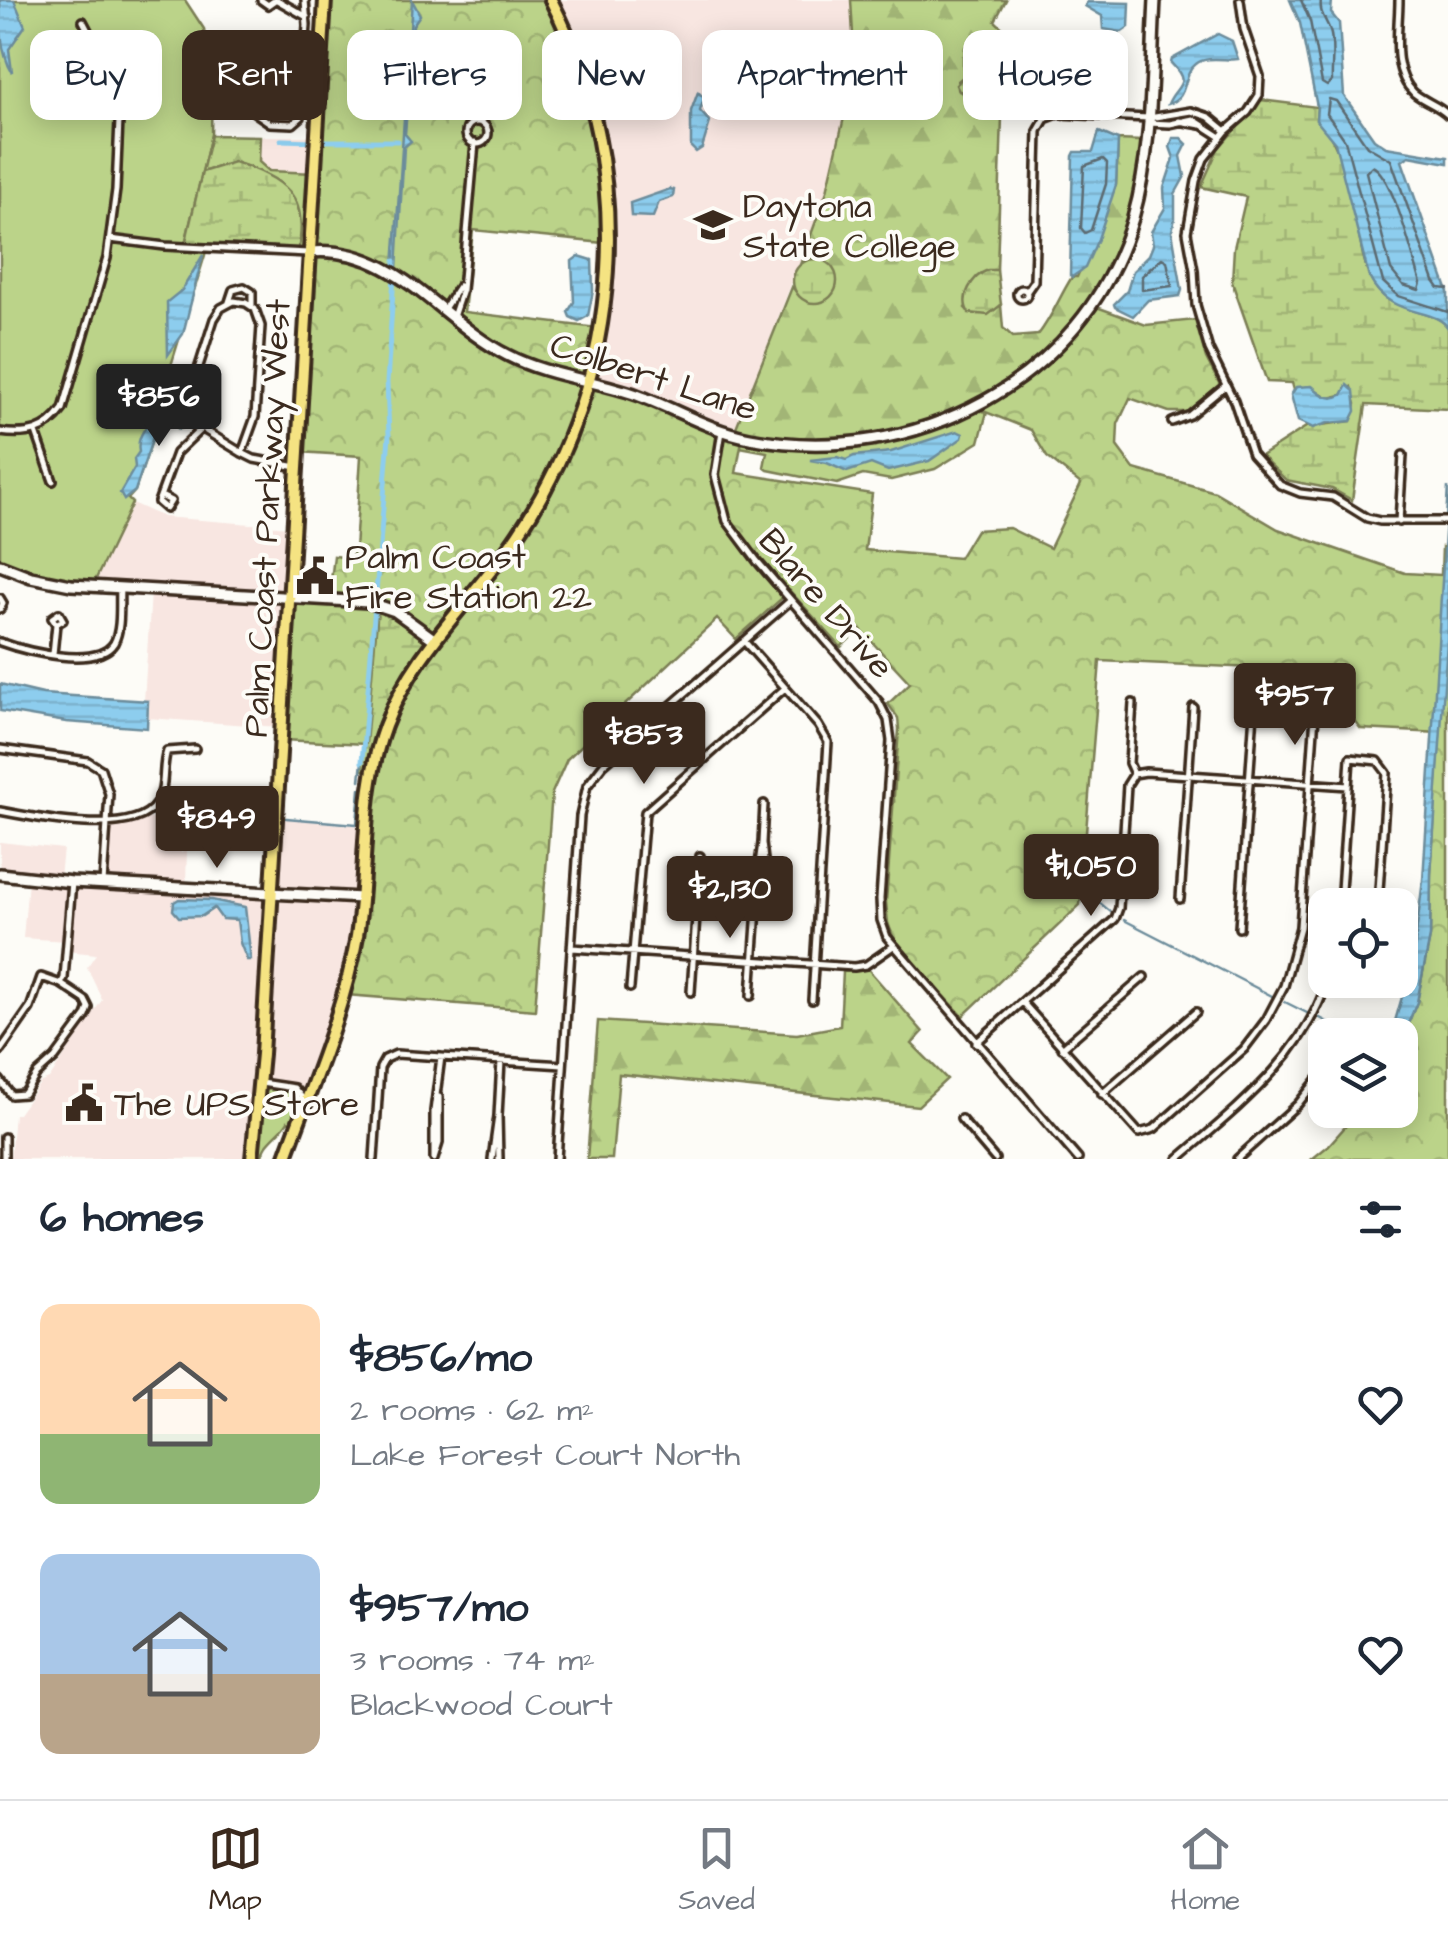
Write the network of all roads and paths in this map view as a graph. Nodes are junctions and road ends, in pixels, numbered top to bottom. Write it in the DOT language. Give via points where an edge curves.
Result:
graph roads {
  1 [pos="261,0"];
  2 [pos="276,0"];
  3 [pos="305,0"];
  4 [pos="325,0"];
  5 [pos="551,0"];
  6 [pos="1154,0"];
  7 [pos="1240,0"];
  8 [pos="1400,0"];
  9 [pos="307,17"];
  10 [pos="83,21"];
  11 [pos="306,30"];
  12 [pos="325,30"];
  13 [pos="1448,114"];
  14 [pos="1128,118"];
  15 [pos="266,120"];
  16 [pos="298,120"];
  17 [pos="320,120"];
  18 [pos="1046,120"];
  19 [pos="1152,120"];
  20 [pos="1226,130"];
  21 [pos="1221,137"];
  22 [pos="476,143"];
  23 [pos="110,239"];
  24 [pos="311,252"];
  25 [pos="460,283"];
  26 [pos="1026,291"];
  27 [pos="229,302"];
  28 [pos="252,307"];
  29 [pos="444,310"];
  30 [pos="453,317"];
  31 [pos="590,382"];
  32 [pos="1226,386"];
  33 [pos="1172,422"];
  34 [pos="202,428"];
  35 [pos="722,431"];
  36 [pos="0,432"];
  37 [pos="36,432"];
  38 [pos="242,453"];
  39 [pos="1403,455"];
  40 [pos="296,467"];
  41 [pos="53,480"];
  42 [pos="163,497"];
  43 [pos="1444,522"];
  44 [pos="1398,523"];
  45 [pos="0,565"];
  46 [pos="120,588"];
  47 [pos="0,598"];
  48 [pos="289,598"];
  49 [pos="790,601"];
  50 [pos="0,608"];
  51 [pos="56,624"];
  52 [pos="434,640"];
  53 [pos="744,641"];
  54 [pos="0,642"];
  55 [pos="52,654"];
  56 [pos="785,688"];
  57 [pos="1133,703"];
  58 [pos="1193,707"];
  59 [pos="1254,712"];
  60 [pos="1314,715"];
  61 [pos="0,748"];
  62 [pos="195,749"];
  63 [pos="1134,774"];
  64 [pos="1188,776"];
  65 [pos="1249,780"];
  66 [pos="1310,784"];
  67 [pos="1348,786"];
  68 [pos="160,796"];
  69 [pos="191,798"];
  70 [pos="764,804"];
  71 [pos="0,811"];
  72 [pos="107,822"];
  73 [pos="700,856"];
  74 [pos="1,877"];
  75 [pos="72,882"];
  76 [pos="103,884"];
  77 [pos="1341,888"];
  78 [pos="1379,888"];
  79 [pos="272,894"];
  80 [pos="361,898"];
  81 [pos="1180,899"];
  82 [pos="1239,928"];
  83 [pos="892,947"];
  84 [pos="572,948"];
  85 [pos="633,952"];
  86 [pos="694,956"];
  87 [pos="754,960"];
  88 [pos="814,964"];
  89 [pos="29,976"];
  90 [pos="41,977"];
  91 [pos="1144,977"];
  92 [pos="61,984"];
  93 [pos="630,988"];
  94 [pos="691,992"];
  95 [pos="751,996"];
  96 [pos="1320,998"];
  97 [pos="812,1000"];
  98 [pos="1022,1002"];
  99 [pos="1196,1012"];
  100 [pos="976,1043"];
  101 [pos="1062,1048"];
  102 [pos="0,1051"];
  103 [pos="441,1057"];
  104 [pos="502,1062"];
  105 [pos="564,1066"];
  106 [pos="0,1080"];
  107 [pos="260,1082"];
  108 [pos="1308,1091"];
  109 [pos="1102,1094"];
  110 [pos="306,1102"];
  111 [pos="960,1119"];
  112 [pos="4,1138"];
  113 [pos="1187,1156"];
  114 [pos="4,1159"];
  115 [pos="252,1159"];
  116 [pos="284,1159"];
  117 [pos="374,1159"];
  118 [pos="434,1159"];
  119 [pos="495,1159"];
  120 [pos="557,1159"];
  121 [pos="996,1159"];
  122 [pos="1078,1159"];
  123 [pos="1178,1159"];
  124 [pos="1236,1159"];
  1 -- 2 [label="street"];
  2 -- 9 [label="street"];
  3 -- 9 [label="street"];
  4 -- 12 [label="main road, Palm Coast Parkway West"];
  5 -- 31 [label="main road" via="587,91 607,194 607,272"];
  6 -- 19 [label="street, Colbert Lane"];
  7 -- 20 [label="street" via="1260,86 1254,104"];
  8 -- 13 [label="street" via="1402,75 1414,92"];
  9 -- 11 [label="street"];
  10 -- 23 [label="street" via="107,66 118,106"];
  14 -- 19 [label="street"];
  15 -- 16 [label="street"];
  17 -- 24 [label="main road, Palm Coast Parkway West"];
  18 -- 26 [label="street" via="1039,126 1034,281"];
  19 -- 20 [label="street" via="1200,113"];
  19 -- 21 [label="street" via="1204,125"];
  19 -- 35 [label="street, Colbert Lane" via="1136,206 1112,270 1069,333 1011,386 941,423 871,441 783,443"];
  20 -- 21 [label="street"];
  21 -- 32 [label="street" via="1198,174 1186,238 1197,314"];
  22 -- 22 [label="street" via="488,133 479,122 466,130"];
  22 -- 25 [label="street"];
  23 -- 24 [label="street, Colbert Lane"];
  23 -- 37 [label="street" via="69,397 57,418"];
  24 -- 29 [label="street, Colbert Lane" via="377,264"];
  24 -- 40 [label="main road, Palm Coast Parkway West"];
  25 -- 29 [label="street"];
  25 -- 30 [label="street"];
  27 -- 28 [label="street"];
  27 -- 28 [label="street" via="233,290 244,287"];
  27 -- 34 [label="street" via="216,316 195,378"];
  28 -- 38 [label="street" via="261,326 258,391"];
  29 -- 30 [label="street, Colbert Lane"];
  30 -- 31 [label="street, Colbert Lane" via="512,358"];
  31 -- 35 [label="street, Colbert Lane"];
  31 -- 52 [label="main road" via="572,435 529,516"];
  32 -- 33 [label="street"];
  32 -- 44 [label="street" via="1252,454 1280,485"];
  34 -- 38 [label="street"];
  34 -- 42 [label="street" via="176,453"];
  35 -- 49 [label="street, Blare Drive" via="714,475 725,516"];
  36 -- 37 [label="street"];
  37 -- 41 [label="street"];
  38 -- 40 [label="street"];
  39 -- 44 [label="street"];
  40 -- 48 [label="main road, Palm Coast Parkway West"];
  43 -- 44 [label="street"];
  45 -- 46 [label="street" via="46,580"];
  46 -- 48 [label="street"];
  46 -- 55 [label="street" via="117,634 108,649 91,657"];
  47 -- 50 [label="street"];
  48 -- 52 [label="street" via="376,604"];
  48 -- 79 [label="main road, Palm Coast Parkway West"];
  49 -- 53 [label="street"];
  49 -- 83 [label="street, Blare Drive" via="888,720 880,906"];
  51 -- 55 [label="street"];
  52 -- 80 [label="main road" via="382,735 370,785"];
  53 -- 56 [label="street"];
  53 -- 84 [label="street" via="590,781 581,807"];
  54 -- 55 [label="street"];
  56 -- 85 [label="street" via="645,812"];
  56 -- 88 [label="street" via="828,746"];
  57 -- 63 [label="street"];
  58 -- 64 [label="street"];
  59 -- 65 [label="street"];
  60 -- 66 [label="street"];
  61 -- 72 [label="street" via="96,765 108,784"];
  62 -- 68 [label="street" via="167,751"];
  63 -- 64 [label="street"];
  63 -- 98 [label="street" via="1116,917"];
  64 -- 65 [label="street"];
  64 -- 81 [label="street"];
  65 -- 66 [label="street"];
  65 -- 82 [label="street"];
  66 -- 67 [label="street"];
  66 -- 109 [label="street" via="1297,944 1282,992 1262,1026 1148,1132 1135,1130"];
  67 -- 77 [label="street"];
  67 -- 78 [label="street" via="1350,758 1378,761 1387,773"];
  68 -- 69 [label="street"];
  68 -- 72 [label="street" via="142,818"];
  70 -- 87 [label="street"];
  71 -- 72 [label="street"];
  72 -- 76 [label="street"];
  73 -- 86 [label="street"];
  74 -- 75 [label="street"];
  75 -- 76 [label="street"];
  75 -- 92 [label="street"];
  76 -- 79 [label="street"];
  79 -- 80 [label="street"];
  79 -- 107 [label="main road, Palm Coast Parkway West"];
  80 -- 110 [label="main road" via="348,979"];
  83 -- 88 [label="street" via="862,966"];
  83 -- 100 [label="street, Blare Drive"];
  84 -- 85 [label="street"];
  84 -- 105 [label="street"];
  85 -- 86 [label="street"];
  85 -- 93 [label="street"];
  86 -- 87 [label="street"];
  86 -- 94 [label="street"];
  87 -- 88 [label="street"];
  87 -- 95 [label="street"];
  88 -- 97 [label="street"];
  89 -- 90 [label="street"];
  90 -- 92 [label="street"];
  90 -- 102 [label="street" via="26,1016"];
  91 -- 101 [label="street"];
  92 -- 106 [label="street" via="85,1000 86,1016 24,1094 12,1095"];
  96 -- 113 [label="street" via="1282,1064"];
  98 -- 100 [label="street"];
  98 -- 101 [label="street"];
  99 -- 109 [label="street"];
  100 -- 122 [label="street, Blare Drive"];
  101 -- 109 [label="street"];
  103 -- 104 [label="street"];
  103 -- 117 [label="street" via="396,1054 383,1060"];
  103 -- 118 [label="street"];
  104 -- 105 [label="street"];
  104 -- 119 [label="street"];
  105 -- 120 [label="street"];
  107 -- 110 [label="street" via="294,1088"];
  107 -- 115 [label="main road, Palm Coast Parkway West"];
  108 -- 124 [label="street"];
  110 -- 116 [label="main road"];
  111 -- 121 [label="street"];
  112 -- 114 [label="street"];
  113 -- 123 [label="street"];
}
